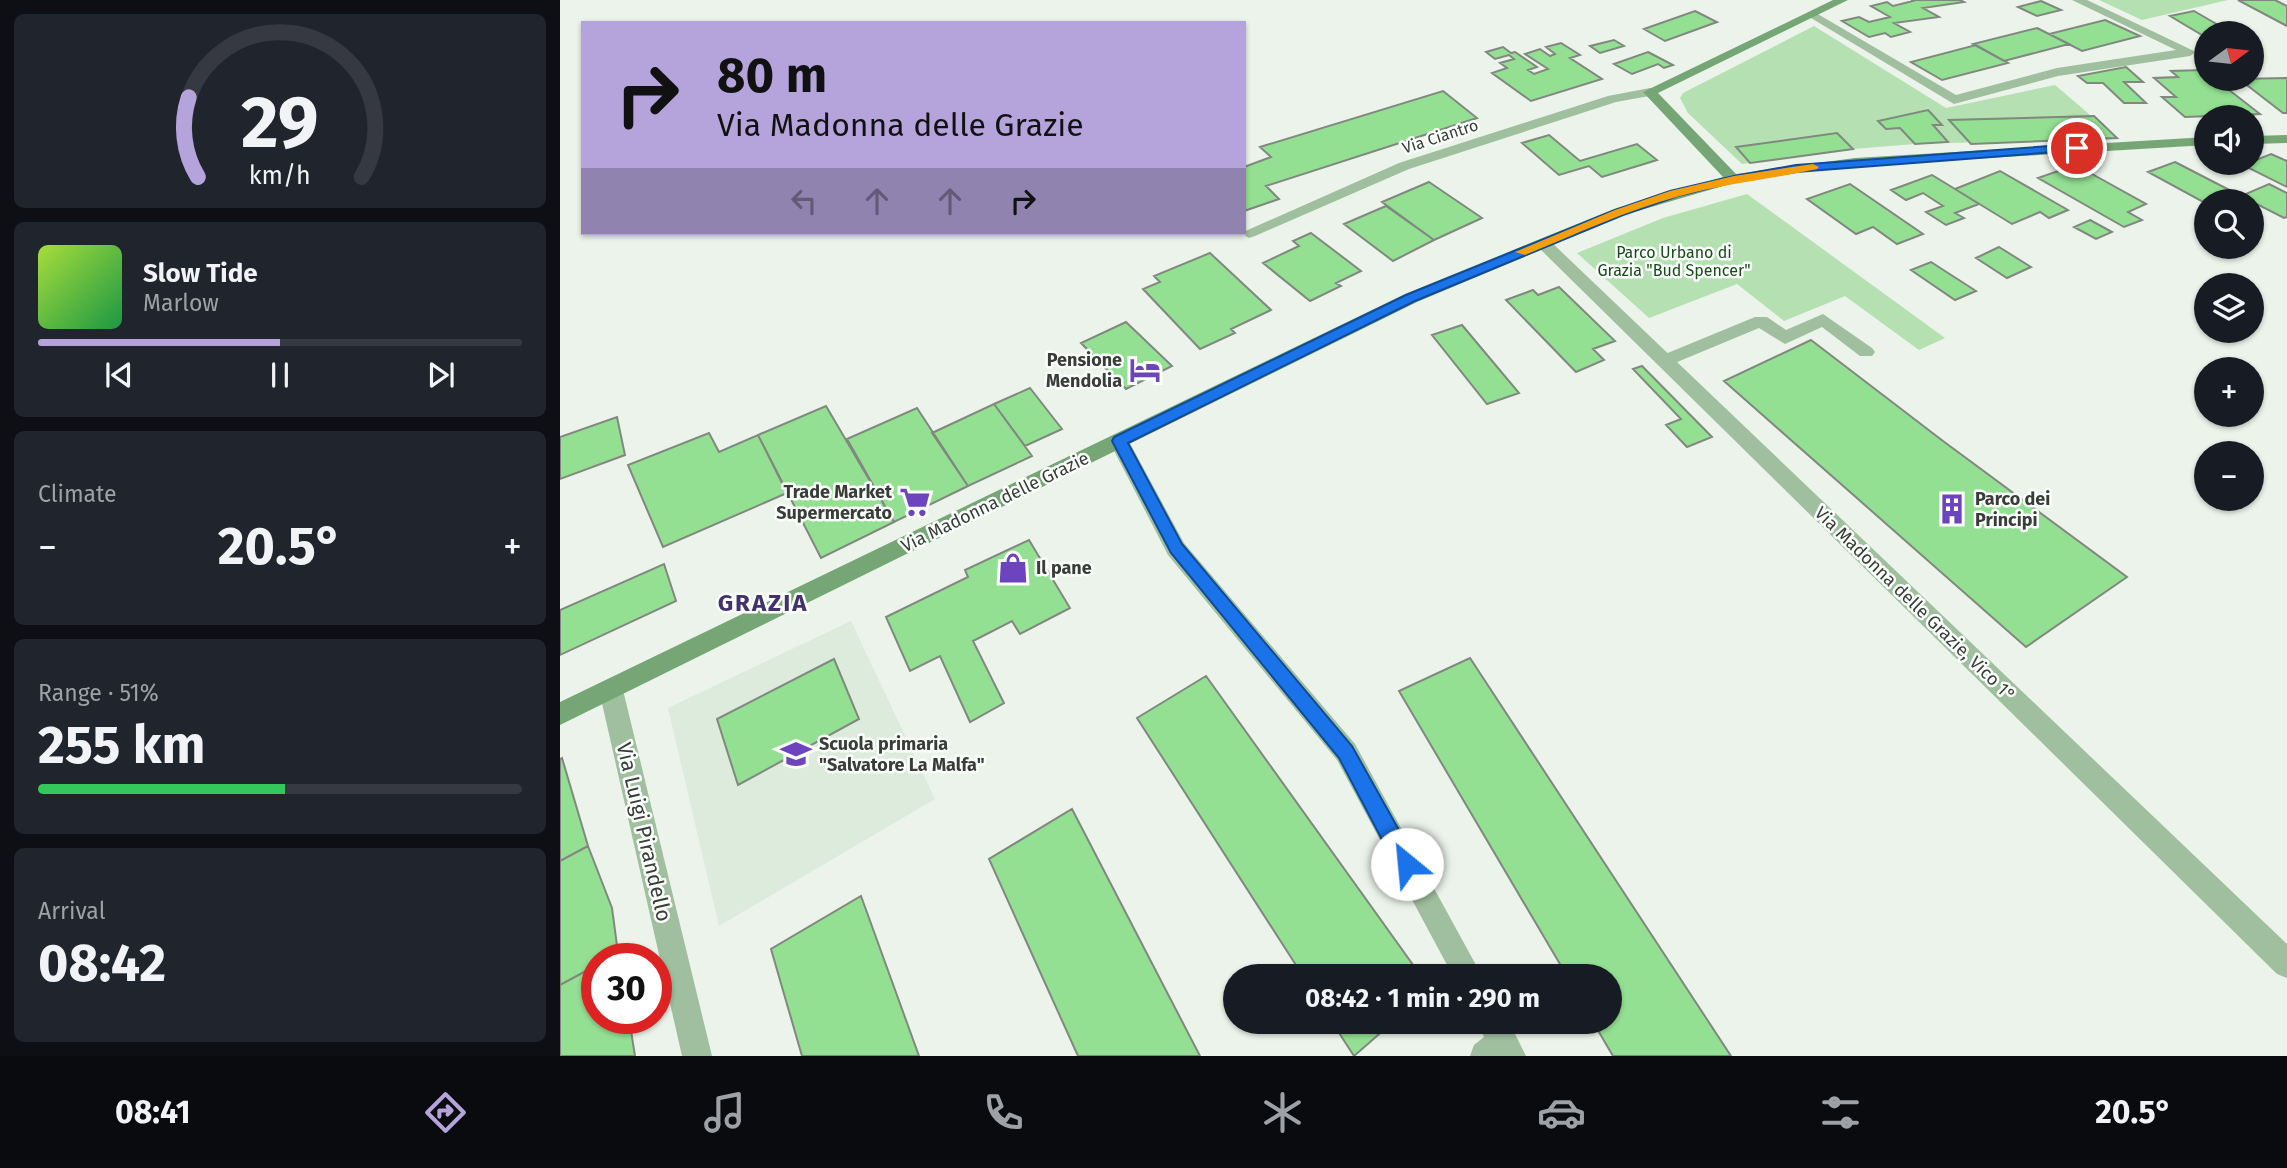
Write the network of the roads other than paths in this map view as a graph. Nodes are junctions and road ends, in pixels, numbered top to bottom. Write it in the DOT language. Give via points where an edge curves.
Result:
graph roads {
  1 [pos="1842,0"];
  2 [pos="2078,0"];
  3 [pos="1812,15"];
  4 [pos="1650,92"];
  5 [pos="2287,139"];
  6 [pos="2264,140"];
  7 [pos="2194,142"];
  8 [pos="1734,179"];
  9 [pos="1249,233"];
  10 [pos="1543,243"];
  11 [pos="1866,352"];
  12 [pos="1664,361"];
  13 [pos="1119,441"];
  14 [pos="611,690"];
  15 [pos="560,714"];
  16 [pos="1461,964"];
  17 [pos="2287,964"];
  18 [pos="697,1056"];
  1 -- 3 [label="main road, Via Ciantro"];
  2 -- 3 [label="street" via="2190,52 2057,72 1954,100"];
  3 -- 4 [label="main road, Via Ciantro"];
  4 -- 8 [label="main road"];
  4 -- 9 [label="street, Via Ciantro" via="1613,99 1404,166"];
  5 -- 6 [label="main road"];
  7 -- 8 [label="main road, Via Madonna delle Grazie" via="1855,162"];
  8 -- 10 [label="main road, Via Madonna delle Grazie" via="1630,208"];
  10 -- 12 [label="street, Via Madonna delle Grazie, Vico 1°"];
  10 -- 13 [label="main road, Via Madonna delle Grazie" via="1410,298"];
  11 -- 12 [label="street" via="1823,320 1785,338 1761,321"];
  12 -- 17 [label="street, Via Madonna delle Grazie, Vico 1°"];
  13 -- 14 [label="main road, Via Madonna delle Grazie"];
  13 -- 16 [label="street" via="1176,548 1346,752"];
  14 -- 15 [label="main road, Via Madonna delle Grazie"];
  14 -- 18 [label="street, Via Luigi Pirandello"];
}
